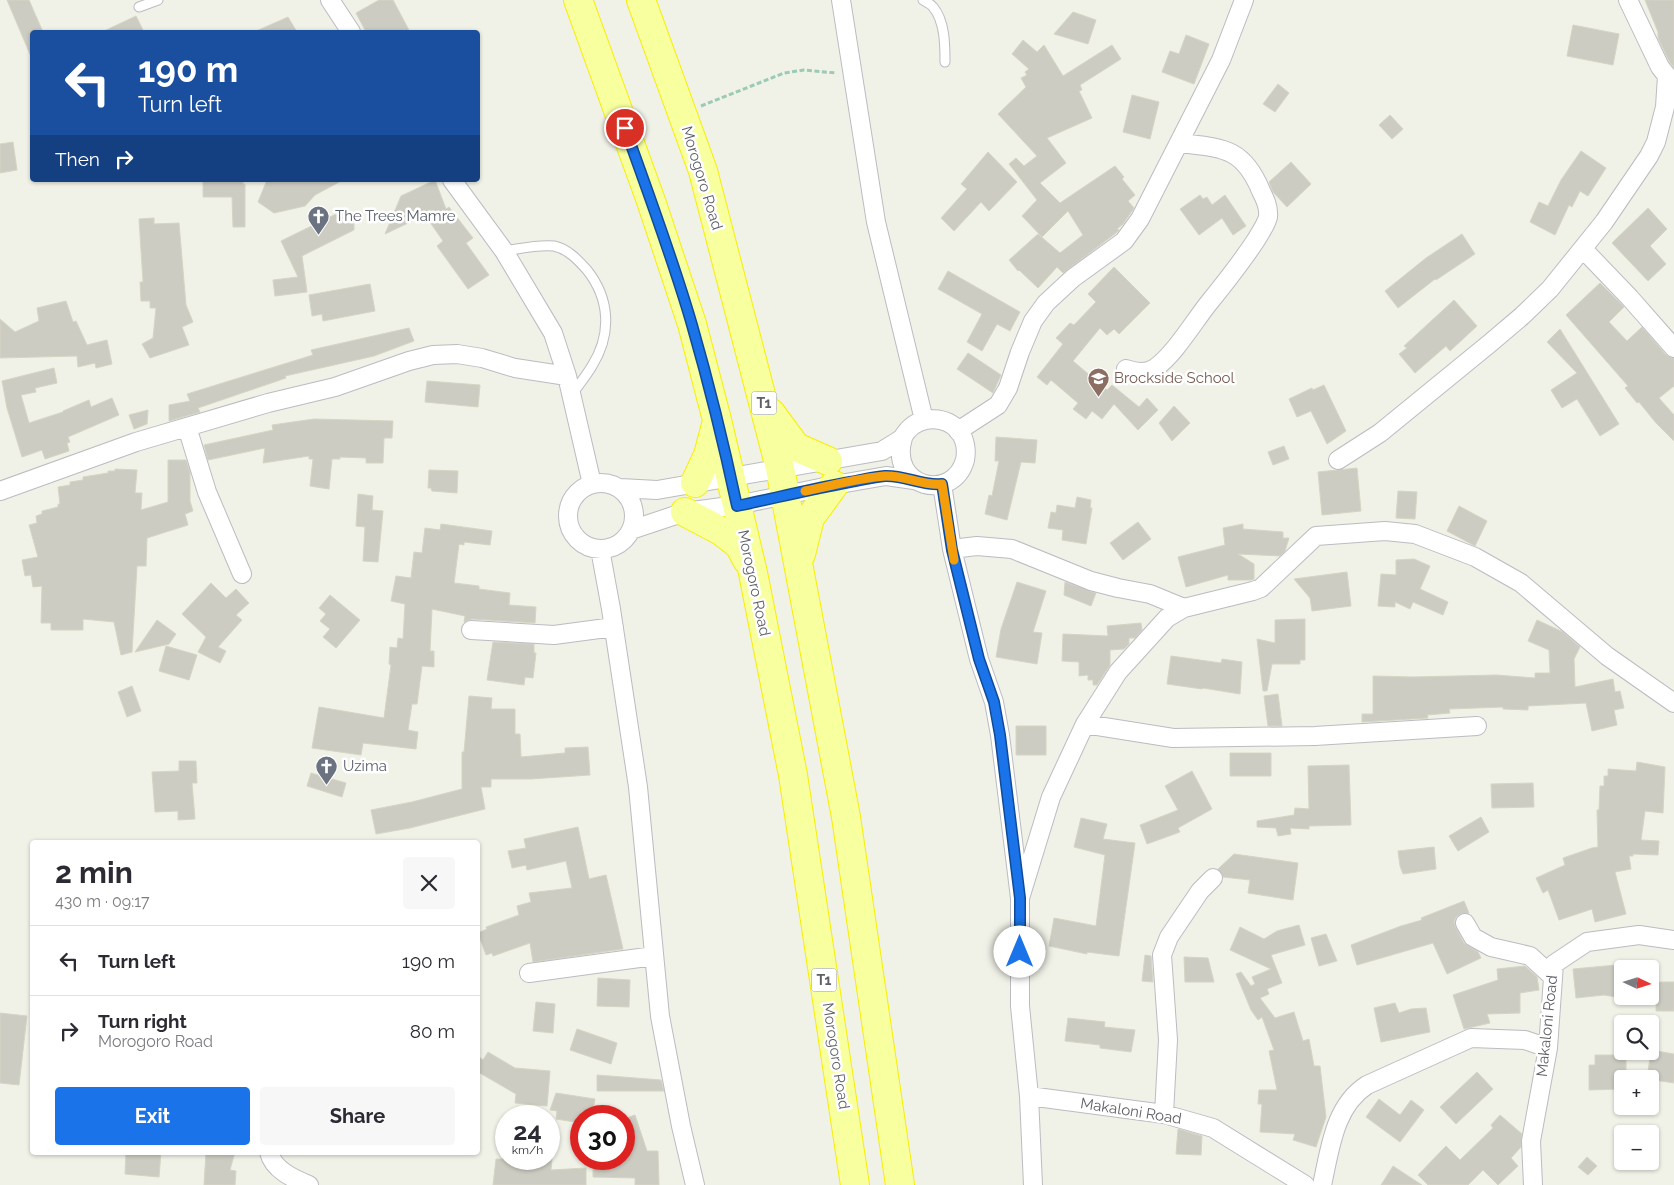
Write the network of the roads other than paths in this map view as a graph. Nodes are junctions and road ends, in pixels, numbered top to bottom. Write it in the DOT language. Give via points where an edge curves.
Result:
graph roads {
  1 [pos="158,0"];
  2 [pos="330,0"];
  3 [pos="578,0"];
  4 [pos="641,0"];
  5 [pos="841,0"];
  6 [pos="923,0"];
  7 [pos="1244,0"];
  8 [pos="1628,0"];
  9 [pos="139,7"];
  10 [pos="350,30"];
  11 [pos="945,62"];
  12 [pos="1671,78"];
  13 [pos="1180,144"];
  14 [pos="453,182"];
  15 [pos="1583,249"];
  16 [pos="504,251"];
  17 [pos="1674,348"];
  18 [pos="1126,369"];
  19 [pos="567,376"];
  20 [pos="571,395"];
  21 [pos="764,404"];
  22 [pos="717,420"];
  23 [pos="924,420"];
  24 [pos="187,427"];
  25 [pos="958,431"];
  26 [pos="903,438"];
  27 [pos="1338,460"];
  28 [pos="780,468"];
  29 [pos="831,473"];
  30 [pos="731,476"];
  31 [pos="914,480"];
  32 [pos="695,483"];
  33 [pos="592,484"];
  34 [pos="942,484"];
  35 [pos="620,488"];
  36 [pos="0,491"];
  37 [pos="786,496"];
  38 [pos="737,506"];
  39 [pos="685,512"];
  40 [pos="631,530"];
  41 [pos="600,549"];
  42 [pos="952,550"];
  43 [pos="798,563"];
  44 [pos="753,573"];
  45 [pos="242,574"];
  46 [pos="1184,608"];
  47 [pos="614,627"];
  48 [pos="471,630"];
  49 [pos="1674,703"];
  50 [pos="1085,724"];
  51 [pos="1477,726"];
  52 [pos="1214,878"];
  53 [pos="1020,898"];
  54 [pos="1465,923"];
  55 [pos="1674,940"];
  56 [pos="654,956"];
  57 [pos="529,973"];
  58 [pos="1553,977"];
  59 [pos="1548,1048"];
  60 [pos="1030,1096"];
  61 [pos="1164,1114"];
  62 [pos="269,1155"];
  63 [pos="309,1185"];
  64 [pos="695,1185"];
  65 [pos="855,1185"];
  66 [pos="900,1185"];
  67 [pos="1033,1185"];
  68 [pos="1305,1185"];
  69 [pos="1322,1185"];
  70 [pos="1533,1185"];
  1 -- 9 [label="lane"];
  2 -- 10 [label="street"];
  3 -- 22 [label="highway, Morogoro Road / T1" via="651,201 686,307"];
  4 -- 21 [label="highway, Morogoro Road / T1" via="703,171"];
  5 -- 23 [label="street" via="876,222"];
  6 -- 11 [label="lane" via="933,6 939,18 945,40"];
  7 -- 13 [label="street" via="1221,60"];
  8 -- 12 [label="street" via="1660,67"];
  12 -- 15 [label="street" via="1656,142 1626,192"];
  13 -- 18 [label="street" via="1218,148 1231,152 1242,161 1255,177 1268,207 1268,217 1241,263 1170,353 1153,370 1135,373"];
  13 -- 25 [label="street" via="1140,220 1124,241 1046,302 1033,321 1008,388 998,405"];
  14 -- 16 [label="street"];
  15 -- 17 [label="street"];
  15 -- 27 [label="street" via="1550,289 1522,316 1380,433"];
  16 -- 19 [label="street" via="552,333"];
  16 -- 20 [label="lane" via="554,246 575,256 597,283 606,311 605,336 593,365"];
  19 -- 20 [label="street"];
  19 -- 24 [label="street" via="457,354 434,355 335,388 268,403"];
  20 -- 33 [label="street"];
  21 -- 28 [label="highway, Morogoro Road / T1"];
  21 -- 29 [label="highway" via="796,447"];
  22 -- 30 [label="highway, Morogoro Road / T1"];
  22 -- 32 [label="highway" via="708,455"];
  23 -- 25 [label="street" via="943,420"];
  23 -- 26 [label="street" via="908,430"];
  24 -- 36 [label="street"];
  24 -- 45 [label="street" via="206,492"];
  25 -- 34 [label="street" via="966,448 966,457 957,474"];
  26 -- 29 [label="street" via="882,451"];
  26 -- 31 [label="street" via="902,465"];
  28 -- 29 [label="street"];
  28 -- 30 [label="street"];
  28 -- 37 [label="highway, Morogoro Road / T1"];
  29 -- 31 [label="street"];
  29 -- 37 [label="street"];
  29 -- 43 [label="highway" via="810,518"];
  30 -- 32 [label="street"];
  30 -- 38 [label="highway, Morogoro Road / T1"];
  31 -- 34 [label="street" via="923,484"];
  32 -- 35 [label="street" via="657,490"];
  33 -- 35 [label="street" via="602,482"];
  33 -- 41 [label="street" via="576,493 568,510 568,520 575,537 582,544"];
  34 -- 42 [label="street"];
  35 -- 40 [label="street" via="632,503 634,521"];
  37 -- 38 [label="street"];
  37 -- 43 [label="highway, Morogoro Road / T1"];
  38 -- 39 [label="street"];
  38 -- 44 [label="highway, Morogoro Road / T1"];
  39 -- 40 [label="street"];
  39 -- 44 [label="highway" via="721,531 738,545"];
  40 -- 41 [label="street" via="618,544"];
  41 -- 47 [label="street"];
  42 -- 46 [label="street" via="977,546 1012,550 1091,581 1150,594"];
  42 -- 53 [label="street" via="995,710"];
  43 -- 66 [label="highway, Morogoro Road / T1" via="846,817"];
  44 -- 65 [label="highway, Morogoro Road / T1" via="793,775"];
  46 -- 49 [label="street" via="1261,588 1316,536 1385,531 1416,534 1475,557 1521,583 1607,656"];
  46 -- 50 [label="street" via="1167,618 1118,672"];
  47 -- 48 [label="street" via="554,635"];
  47 -- 56 [label="street" via="638,787"];
  50 -- 51 [label="street" via="1174,738 1315,736"];
  50 -- 53 [label="street" via="1051,797"];
  52 -- 61 [label="street" via="1200,891 1169,937 1162,954 1168,1040"];
  53 -- 60 [label="street" via="1020,1006"];
  54 -- 58 [label="street" via="1472,937 1491,948 1530,956"];
  55 -- 58 [label="street, Makaloni Road" via="1640,934 1587,942 1554,964"];
  56 -- 57 [label="street"];
  56 -- 64 [label="street" via="660,1016"];
  58 -- 59 [label="street, Makaloni Road"];
  59 -- 69 [label="street" via="1525,1040 1471,1038 1357,1091 1340,1116"];
  59 -- 70 [label="street, Makaloni Road" via="1531,1141"];
  60 -- 61 [label="street, Makaloni Road"];
  60 -- 67 [label="street"];
  61 -- 68 [label="street, Makaloni Road" via="1213,1128"];
  62 -- 63 [label="street" via="290,1177"];
}
